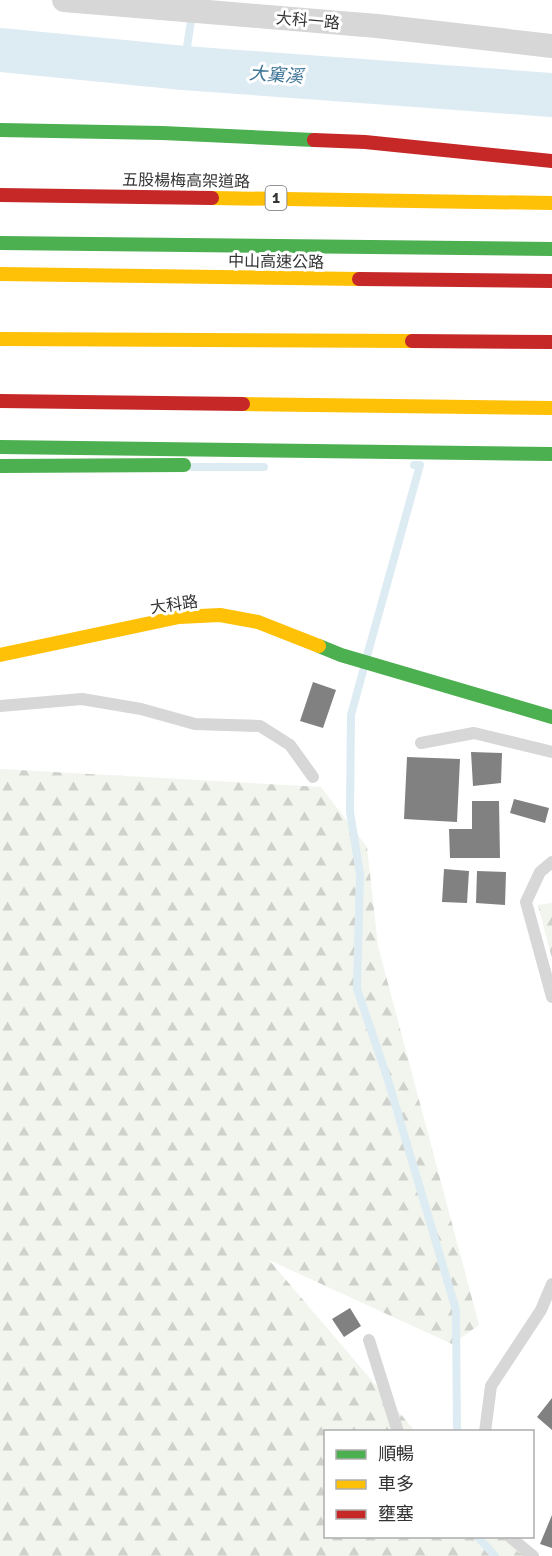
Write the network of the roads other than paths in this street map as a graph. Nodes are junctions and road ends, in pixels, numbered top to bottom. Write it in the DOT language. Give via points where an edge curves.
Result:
graph roads {
  1 [pos="64,0"];
  2 [pos="552,46"];
  3 [pos="0,130"];
  4 [pos="552,160"];
  5 [pos="0,195"];
  6 [pos="552,203"];
  7 [pos="0,243"];
  8 [pos="552,249"];
  9 [pos="0,274"];
  10 [pos="552,281"];
  11 [pos="0,339"];
  12 [pos="552,342"];
  13 [pos="0,401"];
  14 [pos="552,408"];
  15 [pos="0,447"];
  16 [pos="552,452"];
  17 [pos="201,465"];
  18 [pos="307,465"];
  19 [pos="0,466"];
  20 [pos="0,655"];
  21 [pos="0,706"];
  22 [pos="552,717"];
  23 [pos="422,743"];
  24 [pos="552,752"];
  25 [pos="313,777"];
  26 [pos="552,862"];
  27 [pos="552,997"];
  28 [pos="552,1284"];
  29 [pos="369,1340"];
  30 [pos="398,1430"];
  31 [pos="485,1430"];
  32 [pos="511,1538"];
  33 [pos="533,1556"];
  1 -- 2 [label="street, 大科一路" via="377,26"];
  3 -- 4 [label="main road" via="365,142"];
  5 -- 6 [label="main road, 五股楊梅高架道路 / 1"];
  7 -- 8 [label="main road"];
  9 -- 10 [label="main road, 中山高速公路"];
  11 -- 12 [label="main road"];
  13 -- 14 [label="main road"];
  15 -- 16 [label="main road, bridge"];
  16 -- 18 [label="main road"];
  17 -- 19 [label="main road"];
  20 -- 22 [label="main road, 大科路" via="179,618 219,615 258,622 349,657"];
  21 -- 25 [label="lane" via="82,699 195,724 260,726 290,745"];
  23 -- 24 [label="lane" via="474,733"];
  26 -- 27 [label="lane" via="540,872 526,902"];
  28 -- 31 [label="lane" via="541,1310 491,1386"];
  29 -- 30 [label="lane"];
  32 -- 33 [label="lane"];
}
